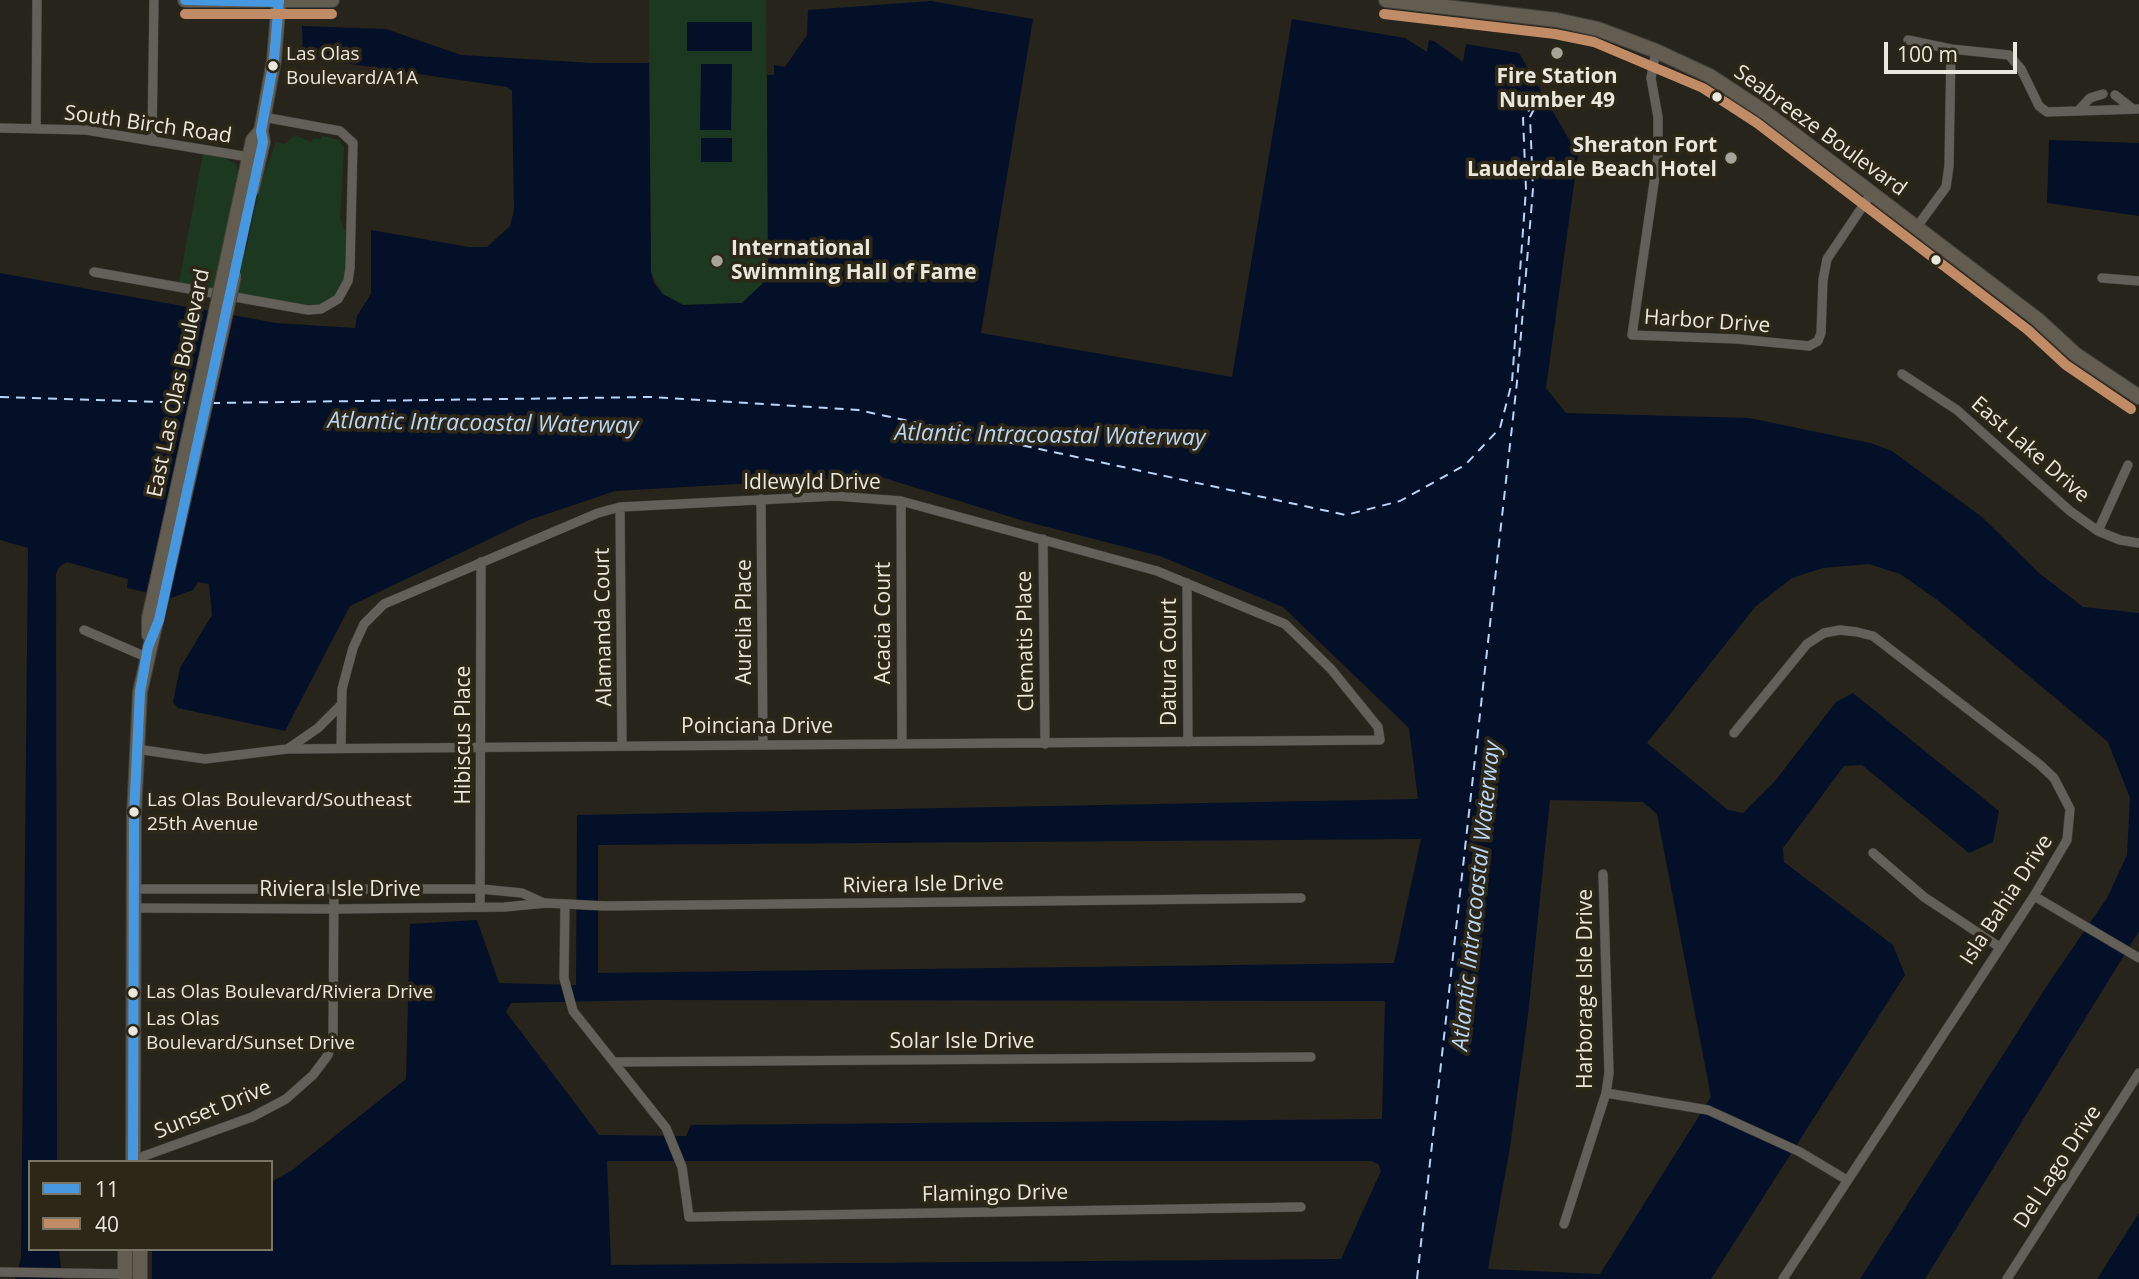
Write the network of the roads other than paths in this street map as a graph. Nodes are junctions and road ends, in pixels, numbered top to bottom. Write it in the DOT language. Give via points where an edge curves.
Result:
graph roads {
  1 [pos="37,0"];
  2 [pos="153,0"];
  3 [pos="185,0"];
  4 [pos="332,0"];
  5 [pos="1386,0"];
  6 [pos="279,1"];
  7 [pos="1908,40"];
  8 [pos="1951,49"];
  9 [pos="1656,51"];
  10 [pos="2103,94"];
  11 [pos="2115,95"];
  12 [pos="2136,109"];
  13 [pos="2078,111"];
  14 [pos="262,124"];
  15 [pos="0,128"];
  16 [pos="36,129"];
  17 [pos="152,140"];
  18 [pos="249,157"];
  19 [pos="248,188"];
  20 [pos="1871,194"];
  21 [pos="1916,228"];
  22 [pos="93,272"];
  23 [pos="2102,278"];
  24 [pos="2139,281"];
  25 [pos="1902,374"];
  26 [pos="2139,397"];
  27 [pos="2128,465"];
  28 [pos="761,499"];
  29 [pos="901,501"];
  30 [pos="620,507"];
  31 [pos="2098,531"];
  32 [pos="1043,539"];
  33 [pos="2139,543"];
  34 [pos="481,562"];
  35 [pos="1187,583"];
  36 [pos="84,630"];
  37 [pos="147,652"];
  38 [pos="340,706"];
  39 [pos="1734,733"];
  40 [pos="1380,740"];
  41 [pos="1188,742"];
  42 [pos="902,744"];
  43 [pos="1045,744"];
  44 [pos="763,745"];
  45 [pos="481,746"];
  46 [pos="622,746"];
  47 [pos="341,748"];
  48 [pos="136,749"];
  49 [pos="287,749"];
  50 [pos="1873,853"];
  51 [pos="1603,874"];
  52 [pos="334,887"];
  53 [pos="134,889"];
  54 [pos="481,889"];
  55 [pos="2034,896"];
  56 [pos="1301,898"];
  57 [pos="546,903"];
  58 [pos="569,905"];
  59 [pos="134,908"];
  60 [pos="480,908"];
  61 [pos="335,909"];
  62 [pos="1998,946"];
  63 [pos="2139,958"];
  64 [pos="1311,1058"];
  65 [pos="614,1062"];
  66 [pos="2139,1073"];
  67 [pos="1606,1093"];
  68 [pos="133,1160"];
  69 [pos="136,1160"];
  70 [pos="1847,1180"];
  71 [pos="1301,1207"];
  72 [pos="1564,1224"];
  73 [pos="125,1251"];
  74 [pos="140,1251"];
  75 [pos="0,1272"];
  76 [pos="125,1276"];
  77 [pos="140,1277"];
  78 [pos="1783,1279"];
  79 [pos="2007,1279"];
  1 -- 16 [label="street"];
  2 -- 17 [label="street"];
  3 -- 6 [label="main road"];
  4 -- 6 [label="main road"];
  5 -- 9 [label="main road, Seabreeze Boulevard" via="1557,20 1598,29"];
  6 -- 14 [label="main road, East Las Olas Boulevard"];
  7 -- 8 [label="street"];
  8 -- 13 [label="street" via="2009,55 2018,63 2042,111"];
  8 -- 21 [label="street" via="1946,187"];
  9 -- 20 [label="main road, Seabreeze Boulevard" via="1734,91"];
  9 -- 20 [label="street, Harbor Drive" via="1651,78 1658,155 1632,335 1809,346 1818,341 1827,259"];
  10 -- 13 [label="street"];
  11 -- 12 [label="street"];
  12 -- 13 [label="street"];
  14 -- 18 [label="main road, East Las Olas Boulevard"];
  14 -- 19 [label="main road, East Las Olas Boulevard" via="263,142"];
  14 -- 22 [label="street" via="340,131 353,143 350,268 338,299 321,309 308,310"];
  15 -- 16 [label="street, South Birch Road"];
  16 -- 17 [label="street, South Birch Road" via="86,130"];
  17 -- 18 [label="street, South Birch Road"];
  18 -- 19 [label="main road, East Las Olas Boulevard"];
  19 -- 37 [label="main road, East Las Olas Boulevard, bridge"];
  20 -- 21 [label="main road, Seabreeze Boulevard"];
  21 -- 26 [label="main road, Seabreeze Boulevard" via="2037,319 2075,354"];
  23 -- 24 [label="street"];
  25 -- 31 [label="street, East Lake Drive" via="1958,410"];
  27 -- 31 [label="street"];
  28 -- 29 [label="street, Idlewyld Drive" via="836,496"];
  28 -- 30 [label="street, Idlewyld Drive"];
  28 -- 44 [label="street, Aurelia Place"];
  29 -- 32 [label="street, Idlewyld Drive"];
  29 -- 42 [label="street, Acacia Court"];
  30 -- 34 [label="street, Idlewyld Drive"];
  30 -- 46 [label="street, Alamanda Court"];
  31 -- 33 [label="street, East Lake Drive"];
  32 -- 35 [label="street, Idlewyld Drive"];
  32 -- 43 [label="street, Clematis Place"];
  34 -- 38 [label="street, Idlewyld Drive" via="384,604 364,624 353,648"];
  34 -- 45 [label="street, Hibiscus Place"];
  35 -- 40 [label="street, Idlewyld Drive" via="1285,624 1363,708 1378,727"];
  35 -- 41 [label="street, Datura Court"];
  36 -- 37 [label="street"];
  37 -- 48 [label="main road, East Las Olas Boulevard"];
  38 -- 47 [label="street, Idlewyld Drive"];
  38 -- 49 [label="street"];
  39 -- 55 [label="street, Isla Bahia Drive" via="1807,644 1840,630 1873,636 2039,764 2064,793 2071,824 2067,840"];
  40 -- 41 [label="street, Poinciana Drive"];
  41 -- 43 [label="street, Poinciana Drive"];
  42 -- 43 [label="street, Poinciana Drive"];
  42 -- 44 [label="street, Poinciana Drive"];
  44 -- 46 [label="street, Poinciana Drive"];
  45 -- 46 [label="street, Poinciana Drive"];
  45 -- 47 [label="street, Poinciana Drive"];
  45 -- 54 [label="street, Hibiscus Place"];
  47 -- 49 [label="street, Poinciana Drive"];
  48 -- 49 [label="street, Poinciana Drive" via="205,759"];
  48 -- 53 [label="main road, East Las Olas Boulevard"];
  50 -- 62 [label="street" via="1924,897"];
  51 -- 67 [label="street, Harborage Isle Drive"];
  52 -- 53 [label="street, Riviera Isle Drive"];
  52 -- 54 [label="street, Riviera Isle Drive"];
  52 -- 61 [label="street, Sunset Drive"];
  53 -- 59 [label="main road, East Las Olas Boulevard"];
  54 -- 57 [label="street, Riviera Isle Drive" via="522,893"];
  54 -- 60 [label="street, Hibiscus Place"];
  55 -- 62 [label="street, Isla Bahia Drive"];
  55 -- 63 [label="street"];
  56 -- 58 [label="street, Riviera Isle Drive"];
  57 -- 58 [label="street, Riviera Isle Drive"];
  57 -- 60 [label="street, Riviera Isle Drive"];
  58 -- 65 [label="street" via="564,978 573,1011"];
  59 -- 61 [label="street, Riviera Isle Drive"];
  59 -- 68 [label="main road, East Las Olas Boulevard"];
  60 -- 61 [label="street, Riviera Isle Drive"];
  61 -- 69 [label="street, Sunset Drive" via="333,1038 328,1055 313,1075 286,1099 252,1116"];
  62 -- 70 [label="street, Isla Bahia Drive"];
  64 -- 65 [label="street, Solar Isle Drive"];
  65 -- 71 [label="street, Flamingo Drive" via="666,1128 681,1167 689,1217"];
  66 -- 79 [label="street, Del Lago Drive"];
  67 -- 70 [label="street" via="1688,1105 1753,1129"];
  67 -- 72 [label="street, Harborage Isle Drive"];
  70 -- 78 [label="street, Isla Bahia Drive"];
  73 -- 76 [label="main road"];
  74 -- 77 [label="main road"];
  75 -- 76 [label="street"];
  76 -- 77 [label="street"];
}
